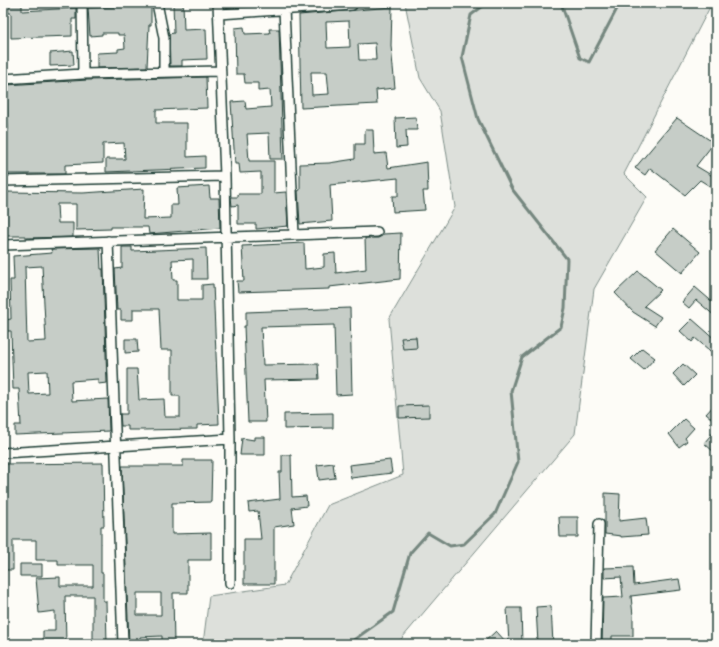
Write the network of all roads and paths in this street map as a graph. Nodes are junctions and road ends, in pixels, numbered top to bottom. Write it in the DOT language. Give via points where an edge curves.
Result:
graph roads {
  1 [pos="82,3"];
  2 [pos="157,3"];
  3 [pos="218,3"];
  4 [pos="352,5"];
  5 [pos="284,9"];
  6 [pos="219,14"];
  7 [pos="220,71"];
  8 [pos="164,72"];
  9 [pos="83,74"];
  10 [pos="3,79"];
  11 [pos="225,176"];
  12 [pos="3,182"];
  13 [pos="377,232"];
  14 [pos="294,235"];
  15 [pos="226,237"];
  16 [pos="108,241"];
  17 [pos="3,244"];
  18 [pos="230,439"];
  19 [pos="114,447"];
  20 [pos="3,453"];
  21 [pos="599,524"];
  22 [pos="230,583"];
  23 [pos="123,644"];
  24 [pos="596,644"];
  1 -- 9 [label="street"];
  2 -- 8 [label="street" via="164,38"];
  3 -- 6 [label="street"];
  4 -- 5 [label="street"];
  5 -- 6 [label="street"];
  5 -- 14 [label="street"];
  6 -- 7 [label="street"];
  7 -- 8 [label="street"];
  7 -- 11 [label="street"];
  8 -- 9 [label="street"];
  9 -- 10 [label="street"];
  11 -- 12 [label="street"];
  11 -- 15 [label="street"];
  13 -- 14 [label="street"];
  14 -- 15 [label="street"];
  15 -- 16 [label="street"];
  15 -- 18 [label="street"];
  16 -- 17 [label="street"];
  16 -- 19 [label="street"];
  18 -- 19 [label="street"];
  18 -- 22 [label="street"];
  19 -- 20 [label="street"];
  19 -- 23 [label="street"];
  21 -- 24 [label="street"];
}
